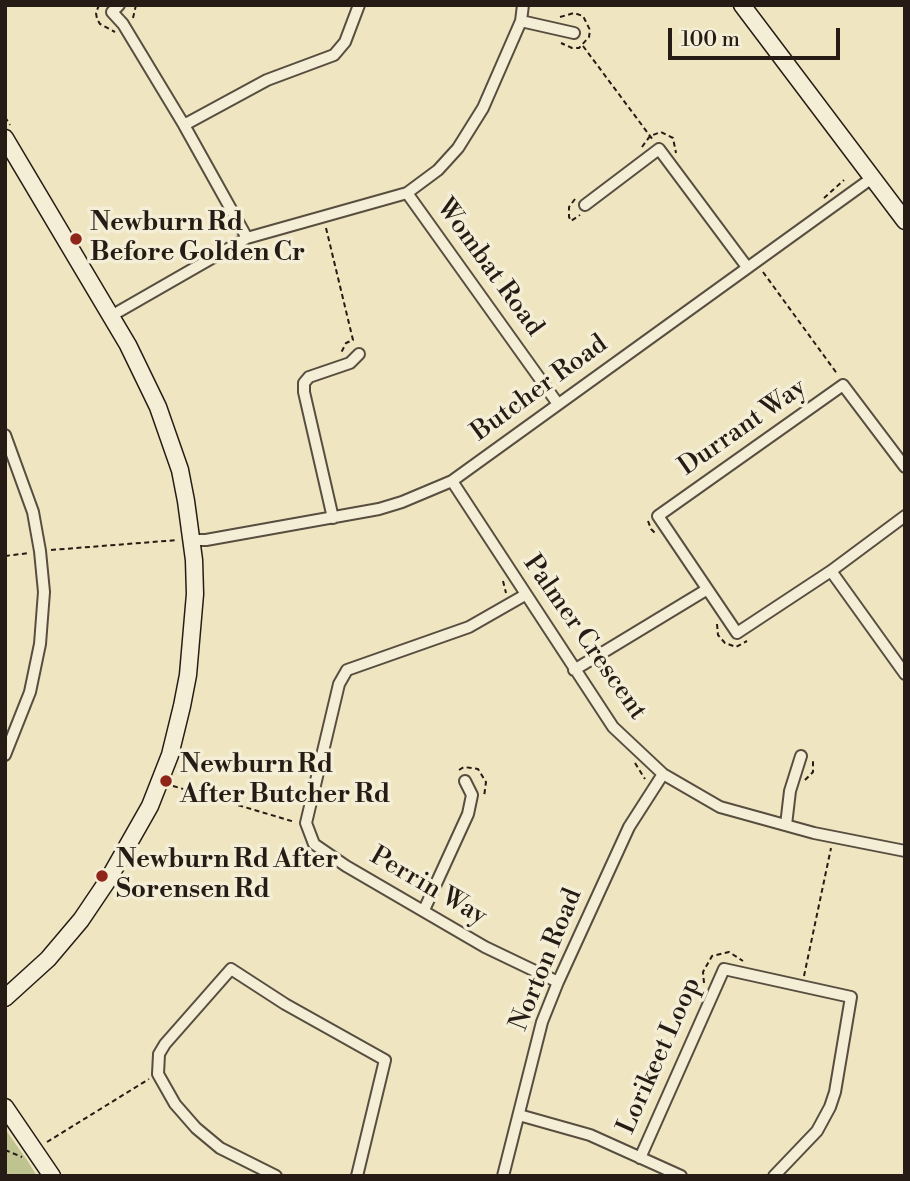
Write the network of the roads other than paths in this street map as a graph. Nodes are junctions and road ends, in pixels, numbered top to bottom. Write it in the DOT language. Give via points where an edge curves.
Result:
graph roads {
  1 [pos="119,5"];
  2 [pos="359,5"];
  3 [pos="523,5"];
  4 [pos="742,5"];
  5 [pos="521,20"];
  6 [pos="574,33"];
  7 [pos="184,125"];
  8 [pos="8,133"];
  9 [pos="872,178"];
  10 [pos="407,193"];
  11 [pos="582,200"];
  12 [pos="905,221"];
  13 [pos="247,238"];
  14 [pos="751,264"];
  15 [pos="111,316"];
  16 [pos="359,354"];
  17 [pos="558,404"];
  18 [pos="5,435"];
  19 [pos="905,467"];
  20 [pos="452,481"];
  21 [pos="905,516"];
  22 [pos="333,518"];
  23 [pos="188,540"];
  24 [pos="831,571"];
  25 [pos="706,590"];
  26 [pos="525,595"];
  27 [pos="574,670"];
  28 [pos="905,674"];
  29 [pos="5,755"];
  30 [pos="801,756"];
  31 [pos="663,774"];
  32 [pos="465,781"];
  33 [pos="786,825"];
  34 [pos="905,850"];
  35 [pos="424,910"];
  36 [pos="558,982"];
  37 [pos="5,998"];
  38 [pos="5,1107"];
  39 [pos="519,1115"];
  40 [pos="640,1158"];
  41 [pos="52,1176"];
  42 [pos="276,1176"];
  43 [pos="357,1176"];
  44 [pos="503,1176"];
  45 [pos="681,1176"];
  46 [pos="774,1176"];
  1 -- 7 [label="street" via="112,12"];
  2 -- 7 [label="street" via="345,42 334,55 267,80"];
  3 -- 5 [label="street"];
  4 -- 9 [label="street"];
  5 -- 6 [label="street"];
  5 -- 10 [label="street" via="470,131 438,170"];
  7 -- 13 [label="street"];
  8 -- 15 [label="street"];
  9 -- 12 [label="street"];
  9 -- 14 [label="street, Butcher Road"];
  10 -- 13 [label="street"];
  10 -- 17 [label="street, Wombat Road"];
  11 -- 14 [label="street" via="659,149"];
  13 -- 15 [label="street"];
  14 -- 17 [label="street, Butcher Road"];
  15 -- 23 [label="street" via="147,381 171,440 182,481"];
  16 -- 22 [label="street" via="350,363 304,383"];
  17 -- 20 [label="street, Butcher Road"];
  18 -- 29 [label="street" via="33,512 44,592 30,692"];
  19 -- 25 [label="street, Durrant Way" via="843,385 658,516"];
  20 -- 22 [label="street, Butcher Road" via="391,505"];
  20 -- 26 [label="street, Palmer Crescent"];
  21 -- 24 [label="street, Durrant Way"];
  22 -- 23 [label="street, Butcher Road"];
  23 -- 37 [label="street" via="194,594 188,675 170,755 156,792 125,852 81,920 48,959"];
  24 -- 25 [label="street, Durrant Way" via="737,634"];
  24 -- 28 [label="street"];
  25 -- 27 [label="street"];
  26 -- 27 [label="street, Palmer Crescent"];
  26 -- 35 [label="street, Perrin Way" via="469,627 358,664 347,670 339,684 307,815 309,834 314,844"];
  27 -- 31 [label="street, Palmer Crescent" via="612,727"];
  30 -- 33 [label="street"];
  31 -- 33 [label="street, Palmer Crescent" via="720,807"];
  31 -- 36 [label="street, Norton Road" via="629,827"];
  32 -- 35 [label="street" via="472,795 468,814"];
  33 -- 34 [label="street, Palmer Crescent"];
  35 -- 36 [label="street, Perrin Way" via="485,947"];
  36 -- 39 [label="street, Norton Road" via="542,1022"];
  38 -- 41 [label="street" via="30,1155"];
  39 -- 40 [label="street, Lorikeet Loop" via="590,1135"];
  39 -- 44 [label="street, Norton Road"];
  40 -- 45 [label="street, Lorikeet Loop"];
  40 -- 46 [label="street, Lorikeet Loop" via="724,969 851,997 830,1107 817,1131"];
  42 -- 43 [label="street" via="220,1148 196,1128 155,1076 165,1044 231,968 385,1060"];
}
